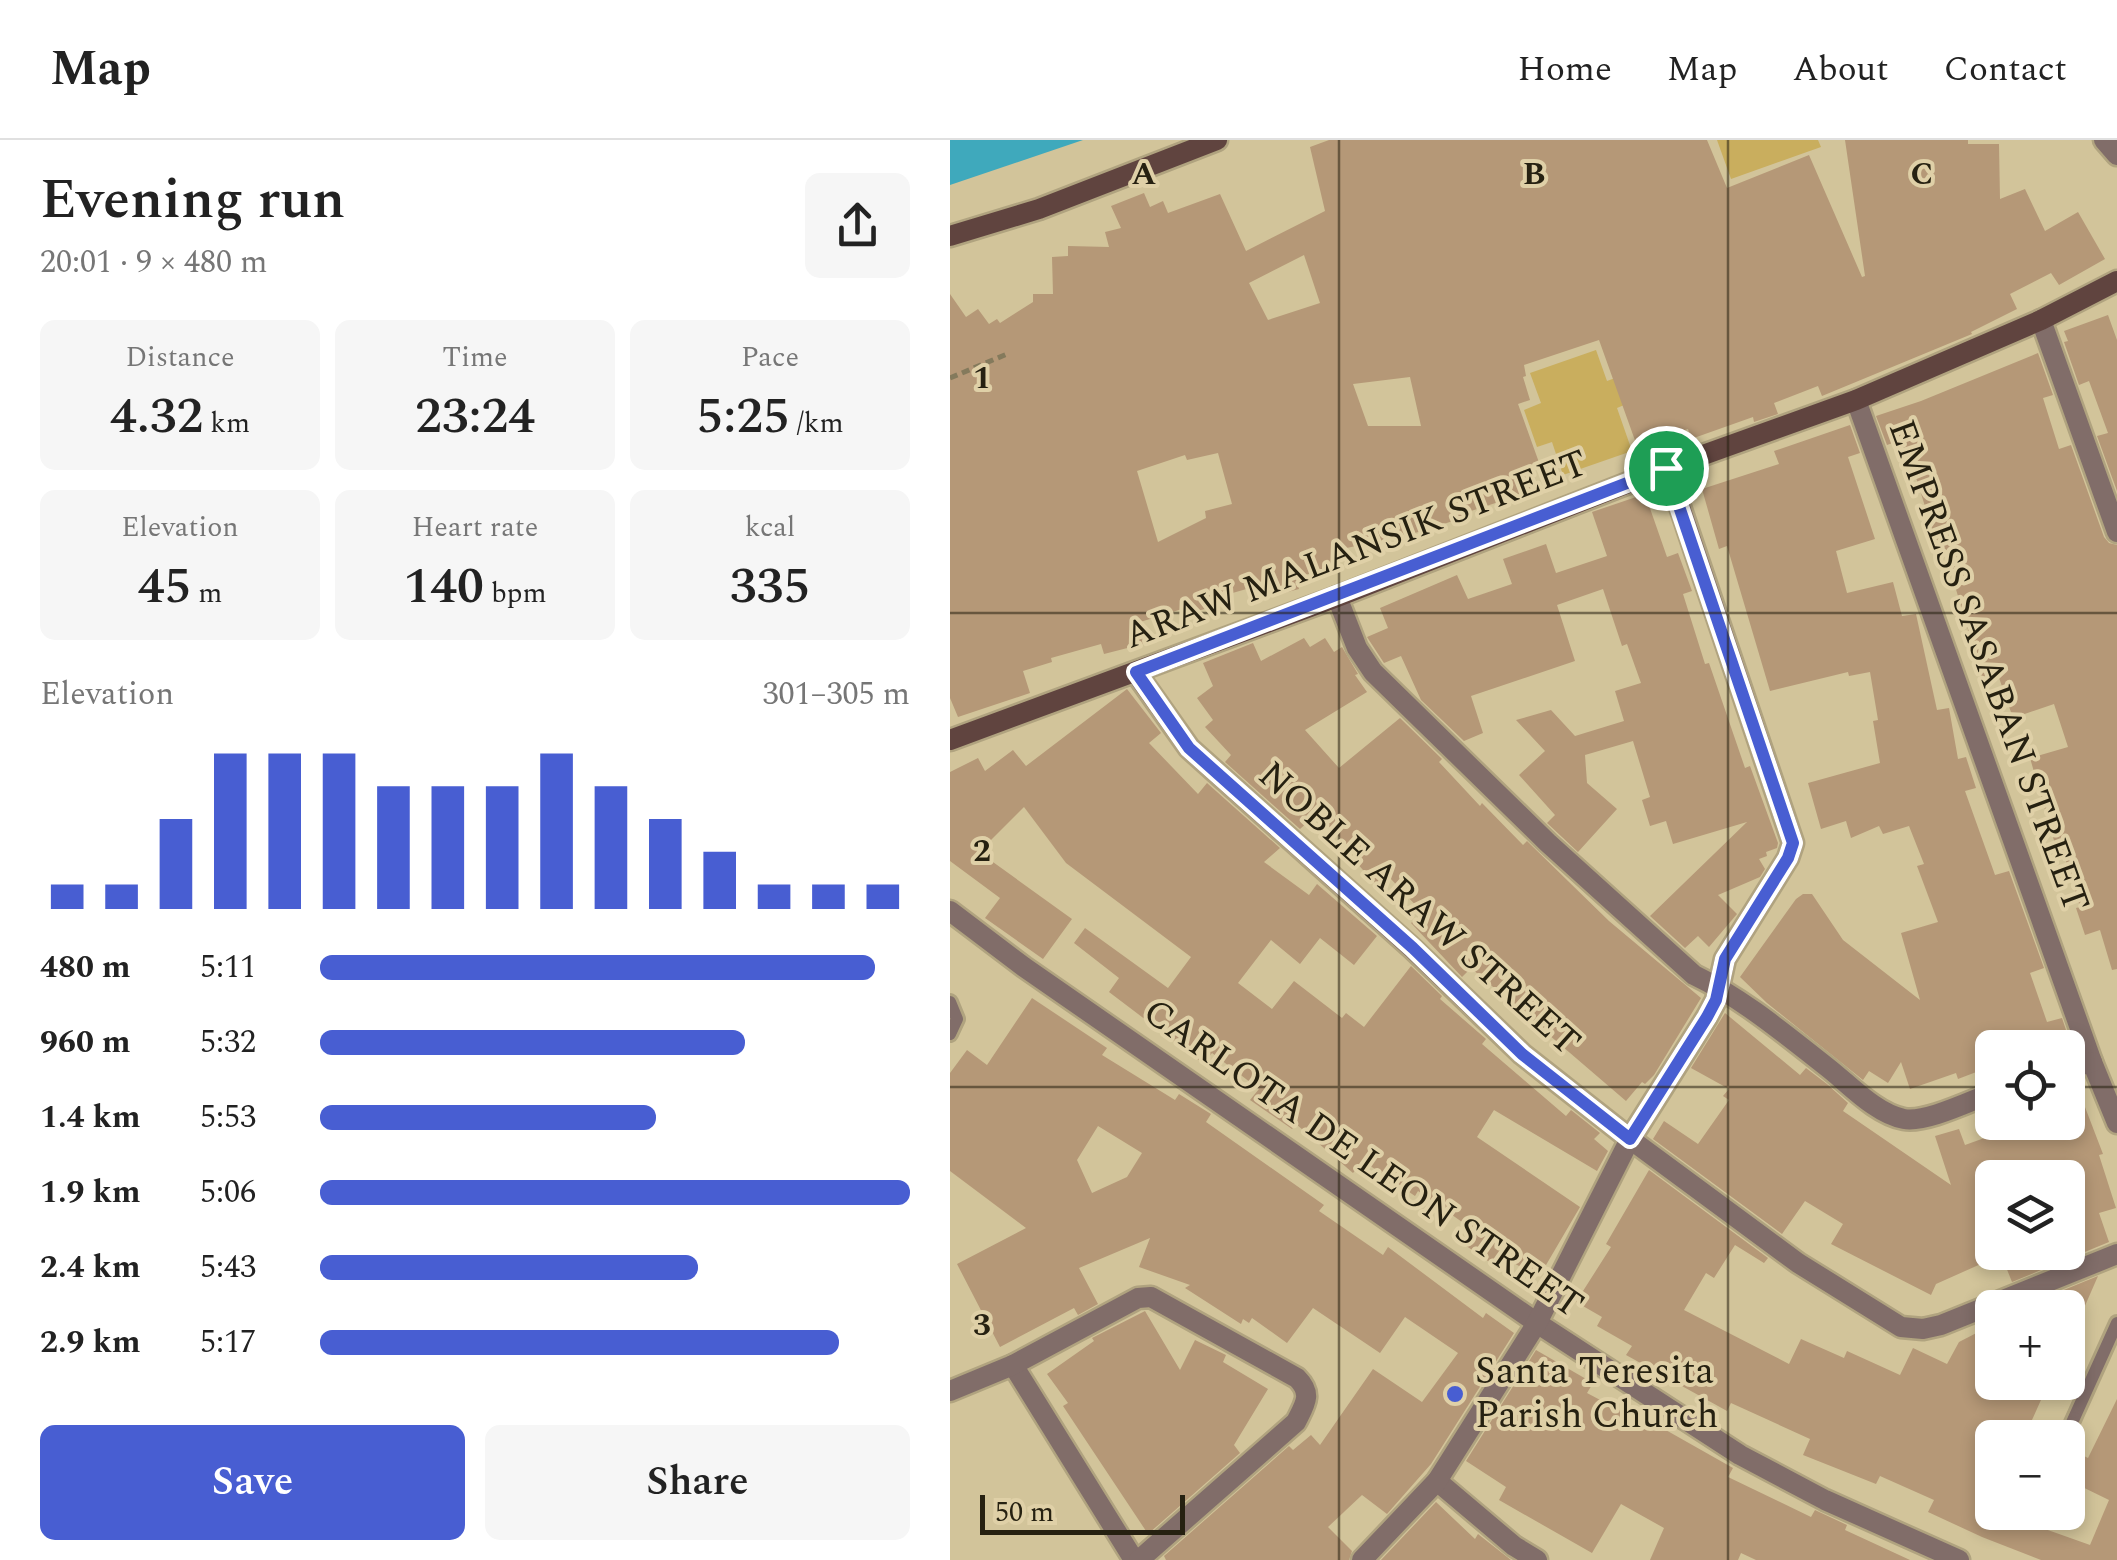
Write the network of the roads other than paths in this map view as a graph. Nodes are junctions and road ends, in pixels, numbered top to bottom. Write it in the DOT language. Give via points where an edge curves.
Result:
graph roads {
  1 [pos="1217,140"];
  2 [pos="2104,140"];
  3 [pos="2117,155"];
  4 [pos="950,236"];
  5 [pos="2117,280"];
  6 [pos="2041,320"];
  7 [pos="1856,400"];
  8 [pos="1666,468"];
  9 [pos="2117,532"];
  10 [pos="1337,597"];
  11 [pos="1136,672"];
  12 [pos="950,740"];
  13 [pos="950,911"];
  14 [pos="1717,986"];
  15 [pos="950,1002"];
  16 [pos="950,1034"];
  17 [pos="2092,1062"];
  18 [pos="2085,1064"];
  19 [pos="1975,1099"];
  20 [pos="2117,1124"];
  21 [pos="1630,1139"];
  22 [pos="2117,1254"];
  23 [pos="1538,1323"];
  24 [pos="2117,1323"];
  25 [pos="1013,1365"];
  26 [pos="950,1392"];
  27 [pos="2073,1420"];
  28 [pos="1437,1481"];
  29 [pos="1136,1560"];
  30 [pos="1362,1560"];
  31 [pos="1537,1560"];
  32 [pos="1958,1560"];
  1 -- 4 [label="main road"];
  2 -- 3 [label="street"];
  5 -- 6 [label="main road, ARAW MALANSIK STREET"];
  6 -- 7 [label="main road, ARAW MALANSIK STREET"];
  6 -- 9 [label="street"];
  7 -- 8 [label="main road, ARAW MALANSIK STREET"];
  7 -- 17 [label="street, EMPRESS SASABAN STREET"];
  8 -- 10 [label="main road, ARAW MALANSIK STREET"];
  8 -- 14 [label="street" via="1793,843 1725,959"];
  10 -- 11 [label="main road, ARAW MALANSIK STREET"];
  10 -- 14 [label="street" via="1374,672 1548,843 1694,975"];
  11 -- 12 [label="main road, ARAW MALANSIK STREET"];
  11 -- 21 [label="street, NOBLE ARAW STREET" via="1189,748 1522,1054"];
  13 -- 23 [label="street, CARLOTA DE LEON STREET"];
  14 -- 19 [label="street" via="1902,1119"];
  14 -- 21 [label="street" via="1707,1017"];
  15 -- 16 [label="lane" via="957,1019"];
  17 -- 18 [label="street"];
  17 -- 20 [label="street, EMPRESS SASABAN STREET"];
  21 -- 22 [label="street, NOBLE ARAW STREET" via="1798,1263 1901,1327 1941,1325"];
  21 -- 23 [label="street"];
  23 -- 28 [label="street"];
  23 -- 32 [label="street, CARLOTA DE LEON STREET" via="1740,1455"];
  24 -- 27 [label="lane"];
  25 -- 26 [label="street"];
  25 -- 29 [label="street"];
  25 -- 29 [label="street" via="1151,1297 1306,1386 1296,1422"];
  28 -- 30 [label="street"];
  28 -- 31 [label="street"];
}
